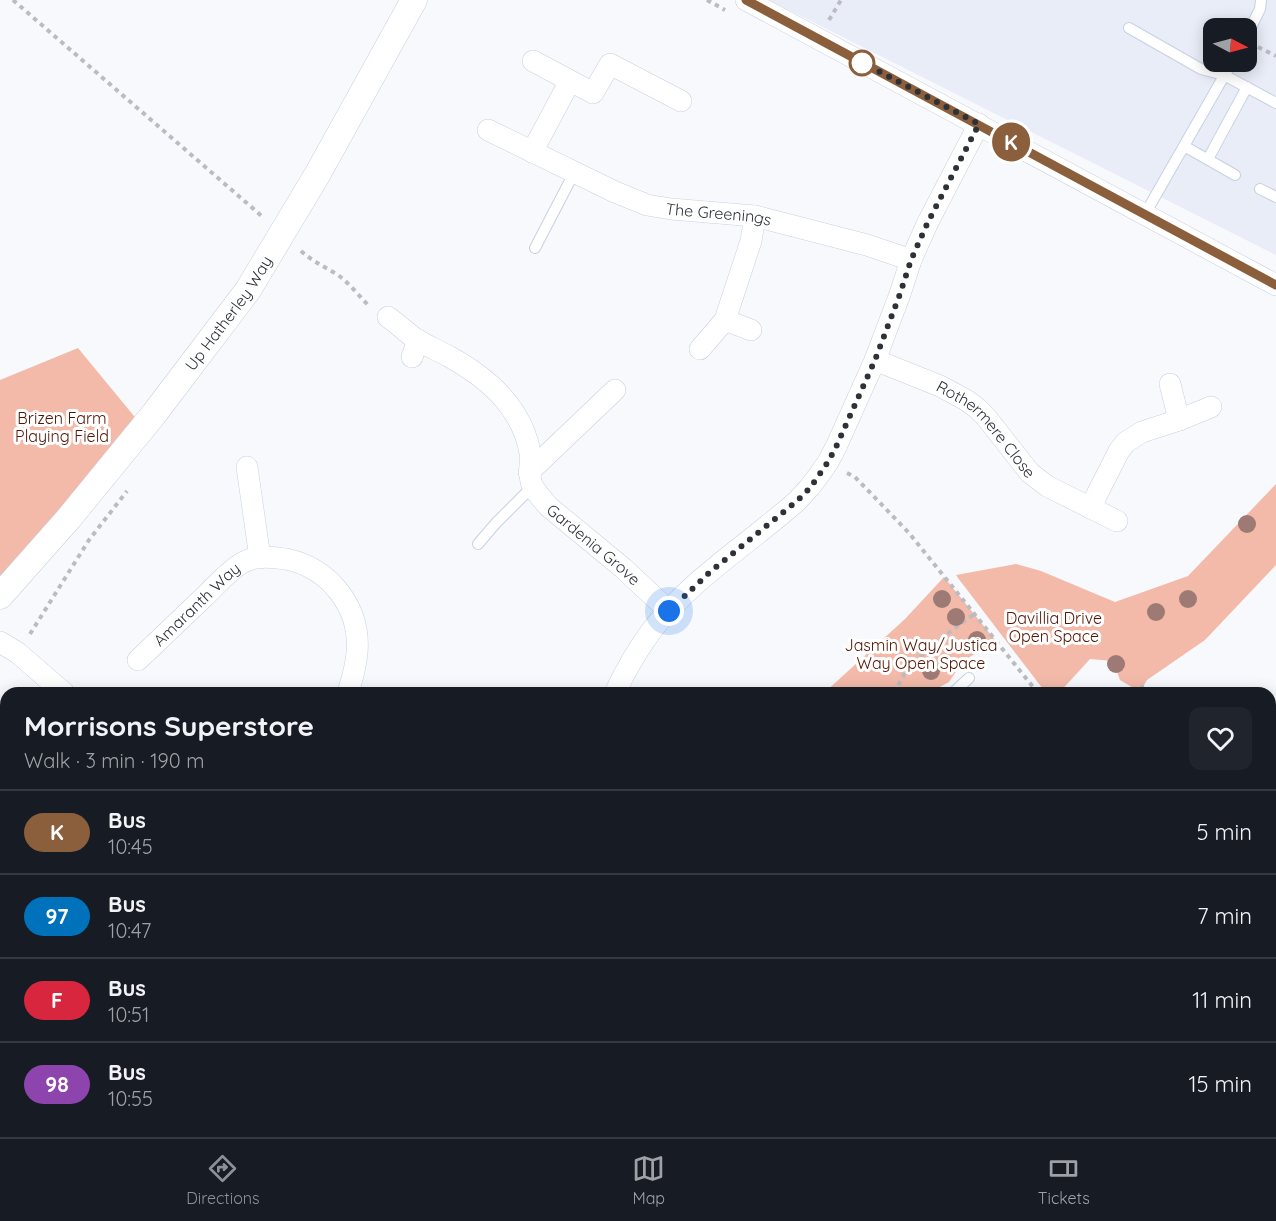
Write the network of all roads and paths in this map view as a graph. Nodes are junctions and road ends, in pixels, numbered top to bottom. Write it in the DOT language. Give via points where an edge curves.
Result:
graph roads {
  1 [pos="13,0"];
  2 [pos="414,0"];
  3 [pos="746,0"];
  4 [pos="1262,0"];
  5 [pos="1255,18"];
  6 [pos="1129,28"];
  7 [pos="1257,46"];
  8 [pos="1276,56"];
  9 [pos="533,61"];
  10 [pos="1226,72"];
  11 [pos="1224,75"];
  12 [pos="570,81"];
  13 [pos="1247,87"];
  14 [pos="681,101"];
  15 [pos="1270,102"];
  16 [pos="979,124"];
  17 [pos="488,130"];
  18 [pos="1184,146"];
  19 [pos="532,152"];
  20 [pos="1208,159"];
  21 [pos="1234,160"];
  22 [pos="574,173"];
  23 [pos="1145,214"];
  24 [pos="755,216"];
  25 [pos="282,234"];
  26 [pos="535,248"];
  27 [pos="294,260"];
  28 [pos="911,260"];
  29 [pos="1276,285"];
  30 [pos="388,317"];
  31 [pos="726,321"];
  32 [pos="751,330"];
  33 [pos="700,349"];
  34 [pos="875,360"];
  35 [pos="1170,384"];
  36 [pos="615,390"];
  37 [pos="1210,407"];
  38 [pos="1179,420"];
  39 [pos="828,462"];
  40 [pos="247,468"];
  41 [pos="531,479"];
  42 [pos="132,485"];
  43 [pos="1090,508"];
  44 [pos="1117,520"];
  45 [pos="478,544"];
  46 [pos="260,558"];
  47 [pos="0,596"];
  48 [pos="669,611"];
  49 [pos="974,614"];
  50 [pos="0,642"];
  51 [pos="18,653"];
  52 [pos="138,660"];
  53 [pos="969,678"];
  54 [pos="57,687"];
  55 [pos="349,687"];
  56 [pos="618,687"];
  57 [pos="897,687"];
  58 [pos="959,687"];
  59 [pos="1033,687"];
  1 -- 25 [label="path"];
  2 -- 25 [label="street, Up Hatherley Way"];
  3 -- 16 [label="street"];
  4 -- 5 [label="lane"];
  6 -- 11 [label="lane" via="1201,69"];
  7 -- 8 [label="path"];
  9 -- 12 [label="street"];
  10 -- 11 [label="lane"];
  11 -- 13 [label="lane"];
  11 -- 18 [label="lane"];
  12 -- 14 [label="street" via="593,93 609,64"];
  12 -- 19 [label="street"];
  13 -- 15 [label="lane"];
  13 -- 20 [label="lane"];
  16 -- 23 [label="street"];
  16 -- 28 [label="street"];
  17 -- 19 [label="street, The Greenings"];
  18 -- 20 [label="lane"];
  18 -- 23 [label="lane"];
  19 -- 22 [label="street, The Greenings"];
  20 -- 21 [label="lane" via="1231,173"];
  22 -- 24 [label="street, The Greenings" via="647,205"];
  22 -- 26 [label="lane"];
  23 -- 29 [label="street"];
  24 -- 28 [label="street, The Greenings"];
  24 -- 31 [label="street"];
  25 -- 47 [label="street, Up Hatherley Way" via="248,290 154,414"];
  27 -- 30 [label="path" via="300,250"];
  28 -- 34 [label="street"];
  30 -- 41 [label="street" via="415,349 451,357 508,402 525,434"];
  31 -- 32 [label="street"];
  31 -- 33 [label="street"];
  34 -- 39 [label="street"];
  34 -- 43 [label="street, Rothermere Close" via="966,400 986,417 1037,480"];
  35 -- 38 [label="street"];
  36 -- 41 [label="street"];
  37 -- 38 [label="street"];
  38 -- 43 [label="street" via="1142,432 1126,442"];
  39 -- 48 [label="street" via="797,501"];
  39 -- 49 [label="path" via="855,477 909,533"];
  40 -- 46 [label="street, Amaranth Way"];
  41 -- 45 [label="lane"];
  41 -- 48 [label="street, Gardenia Grove" via="549,507 623,567"];
  42 -- 51 [label="path" via="89,540"];
  43 -- 44 [label="street, Rothermere Close"];
  46 -- 52 [label="street, Amaranth Way" via="243,562"];
  46 -- 55 [label="street, Amaranth Way" via="296,561 311,567 346,601 358,652"];
  48 -- 56 [label="street" via="633,658"];
  49 -- 57 [label="path" via="935,643 906,671"];
  49 -- 59 [label="path"];
  50 -- 51 [label="street"];
  51 -- 54 [label="street"];
  53 -- 58 [label="lane"];
}
